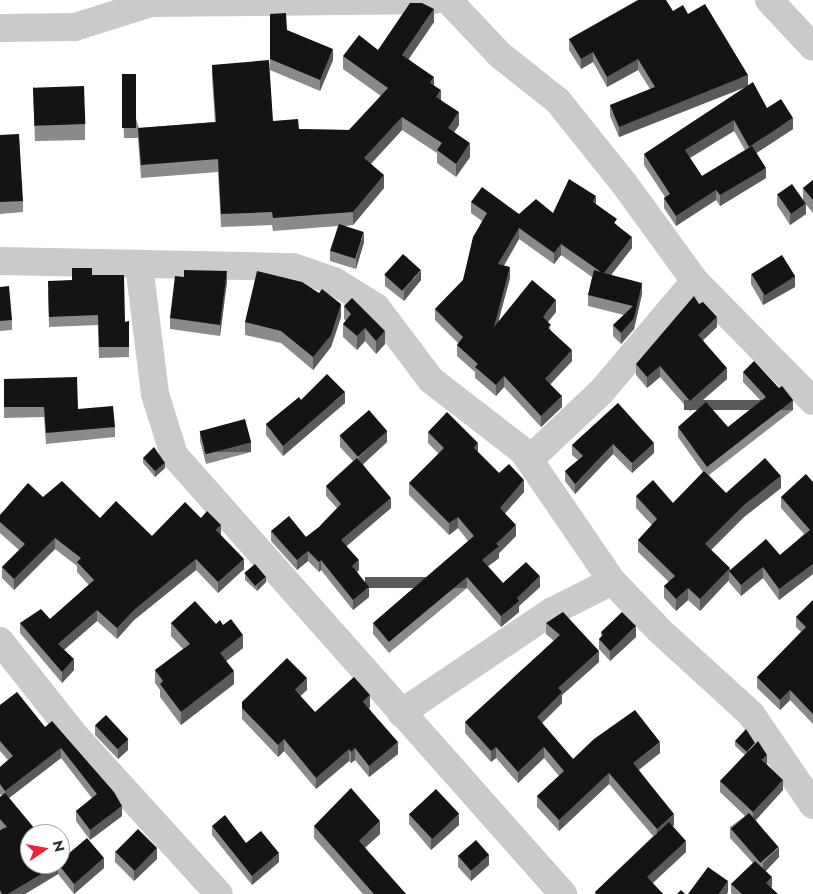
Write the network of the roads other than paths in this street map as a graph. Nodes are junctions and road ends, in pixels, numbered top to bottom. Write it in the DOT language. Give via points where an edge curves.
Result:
graph roads {
  1 [pos="434,0"];
  2 [pos="448,0"];
  3 [pos="769,0"];
  4 [pos="0,28"];
  5 [pos="813,47"];
  6 [pos="0,261"];
  7 [pos="139,265"];
  8 [pos="694,281"];
  9 [pos="813,401"];
  10 [pos="529,460"];
  11 [pos="612,581"];
  12 [pos="0,641"];
  13 [pos="401,713"];
  14 [pos="813,804"];
  15 [pos="219,894"];
  16 [pos="564,894"];
  1 -- 4 [label="street" via="151,3 74,27"];
  2 -- 8 [label="street" via="500,55 558,101 623,182"];
  3 -- 5 [label="street"];
  6 -- 7 [label="street"];
  7 -- 10 [label="street" via="293,266 334,281 376,307 431,380"];
  7 -- 13 [label="street" via="155,394 174,455"];
  8 -- 9 [label="street"];
  8 -- 10 [label="street" via="601,392"];
  10 -- 11 [label="street"];
  11 -- 13 [label="street" via="551,612"];
  11 -- 14 [label="street" via="660,631 751,714"];
  12 -- 15 [label="street" via="76,737"];
  13 -- 16 [label="street"];
}
